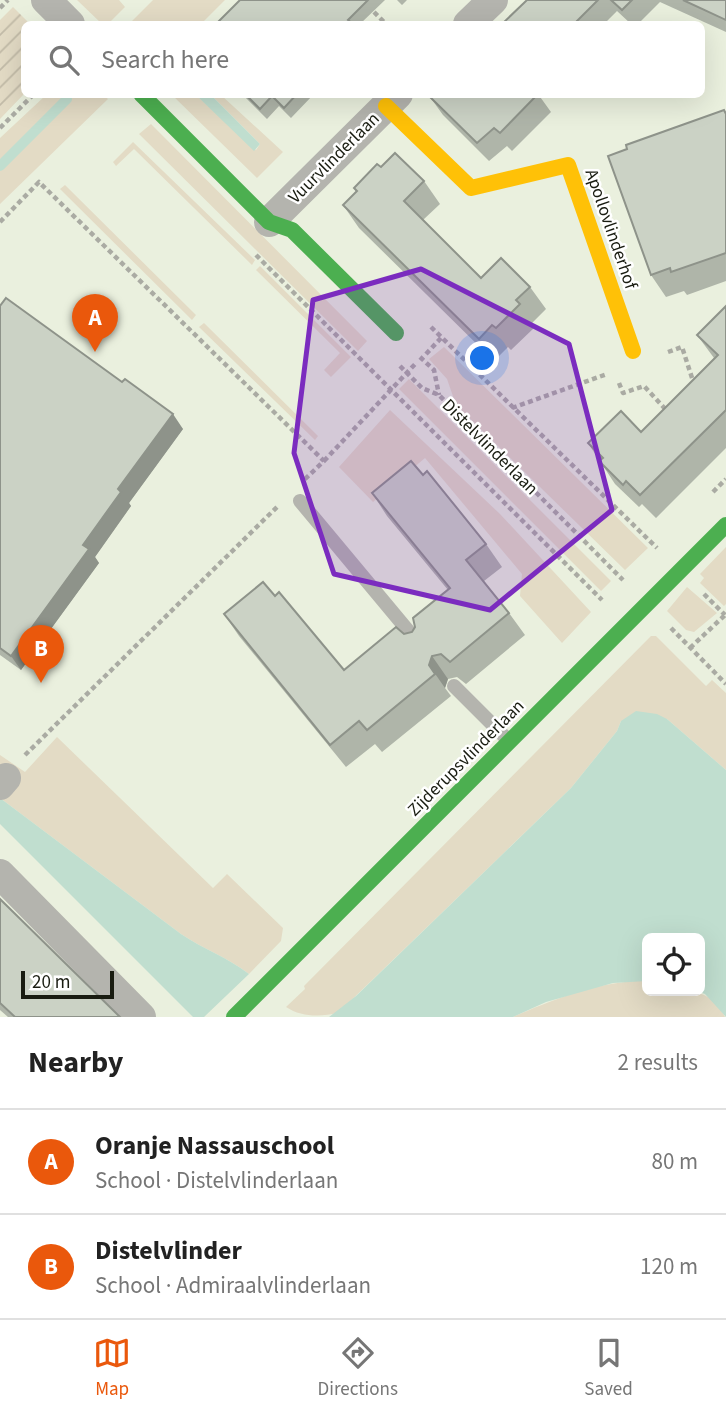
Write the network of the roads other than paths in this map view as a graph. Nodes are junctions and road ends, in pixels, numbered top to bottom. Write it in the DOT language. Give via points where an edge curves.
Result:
graph roads {
  1 [pos="46,0"];
  2 [pos="493,0"];
  3 [pos="67,21"];
  4 [pos="471,21"];
  5 [pos="145,98"];
  6 [pos="392,100"];
  7 [pos="270,222"];
  8 [pos="396,333"];
  9 [pos="633,351"];
  10 [pos="298,495"];
  11 [pos="726,526"];
  12 [pos="422,647"];
  13 [pos="454,686"];
  14 [pos="509,742"];
  15 [pos="0,874"];
  16 [pos="141,1017"];
  17 [pos="234,1017"];
  1 -- 3 [label="street"];
  2 -- 4 [label="street"];
  5 -- 7 [label="street"];
  6 -- 7 [label="street, Vuurvlinderlaan"];
  6 -- 9 [label="street, Apollovlinderhof" via="471,188 568,165"];
  7 -- 8 [label="street" via="292,230"];
  10 -- 12 [label="lane"];
  11 -- 14 [label="street, Zijderupsvlinderlaan"];
  13 -- 14 [label="lane"];
  14 -- 17 [label="street, Zijderupsvlinderlaan"];
  15 -- 16 [label="street"];
}
